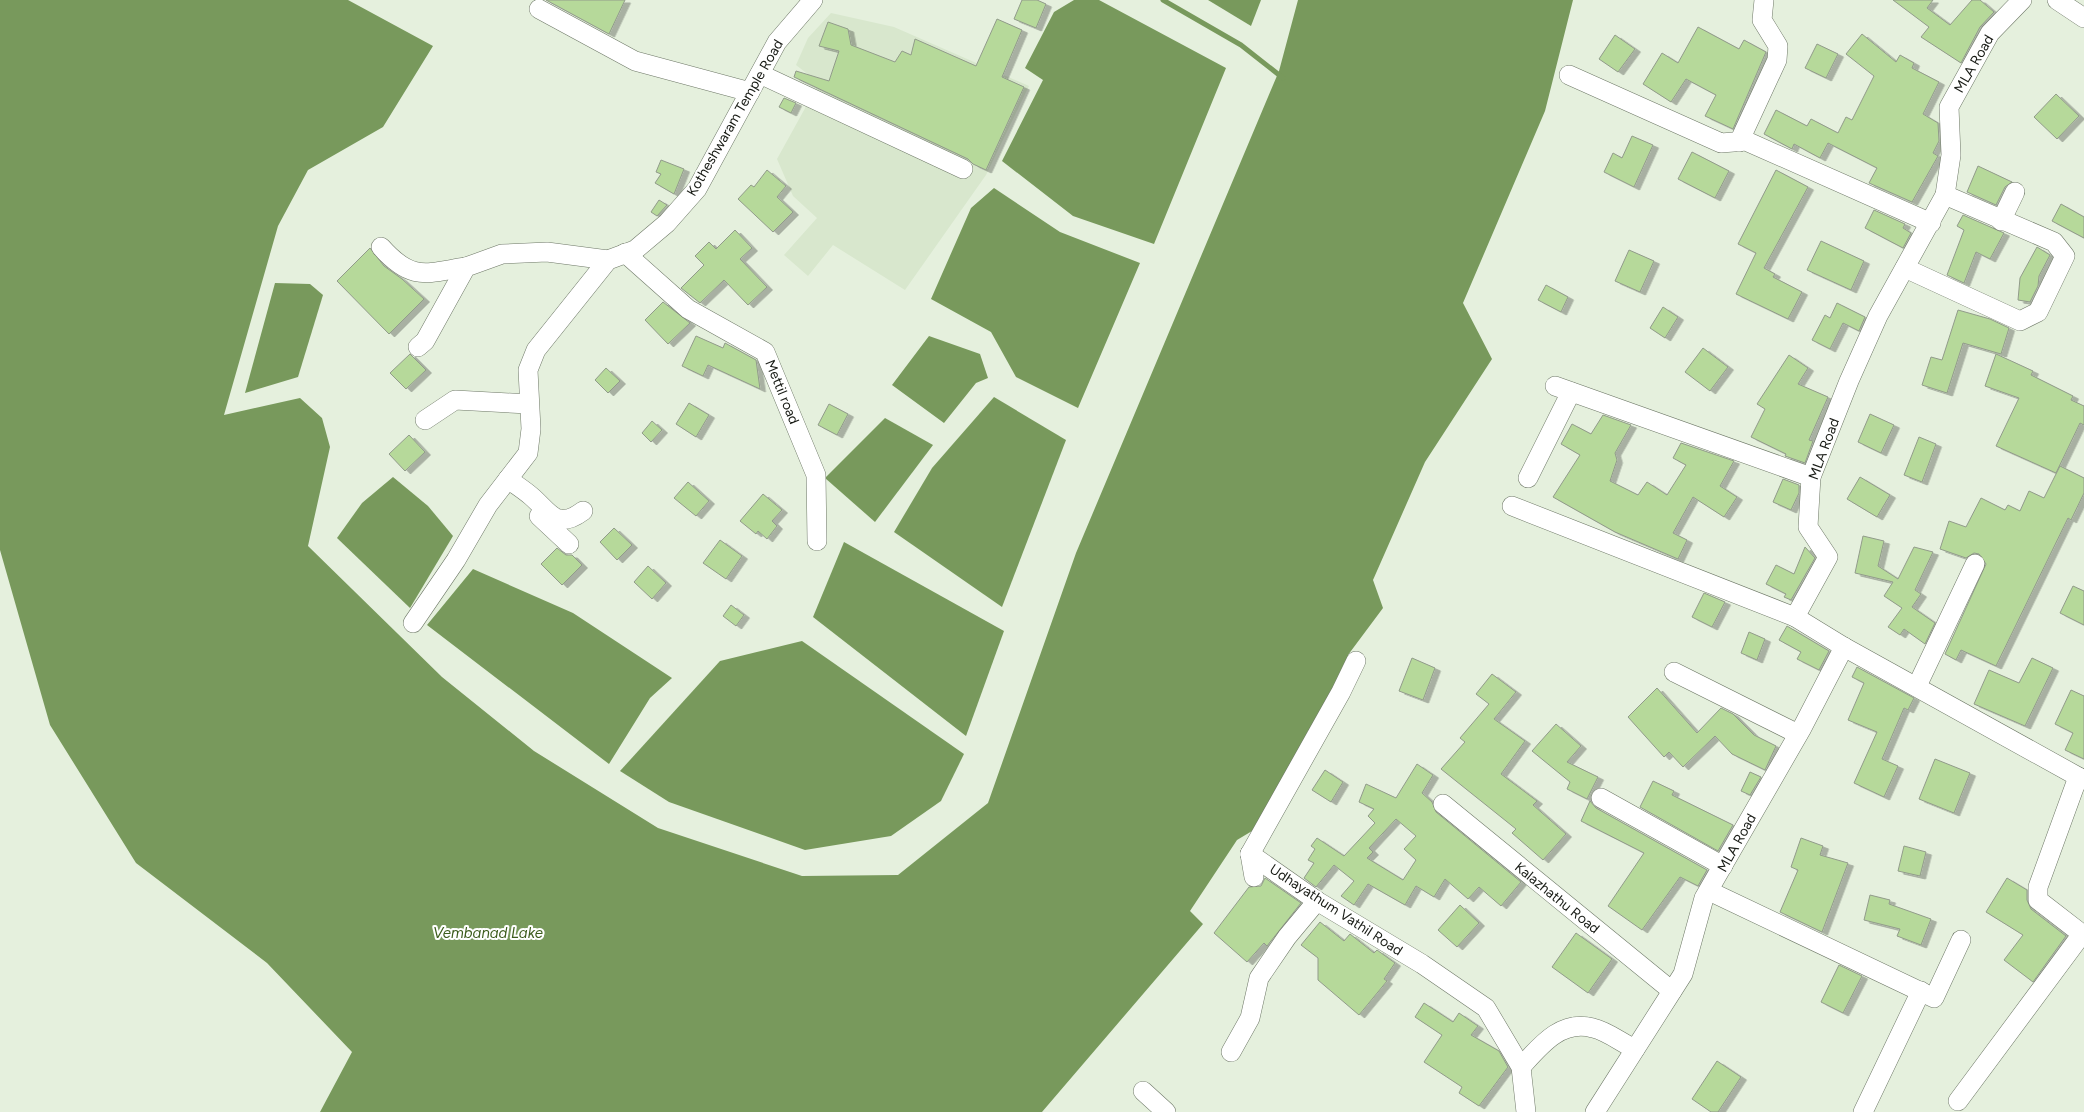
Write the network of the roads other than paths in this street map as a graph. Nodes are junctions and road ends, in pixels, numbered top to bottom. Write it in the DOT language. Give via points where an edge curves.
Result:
graph roads {
  1 [pos="813,0"];
  2 [pos="1764,0"];
  3 [pos="2022,0"];
  4 [pos="2057,0"];
  5 [pos="539,9"];
  6 [pos="2084,18"];
  7 [pos="760,74"];
  8 [pos="1569,75"];
  9 [pos="750,92"];
  10 [pos="1739,142"];
  11 [pos="963,169"];
  12 [pos="2015,192"];
  13 [pos="1945,194"];
  14 [pos="2001,221"];
  15 [pos="1931,223"];
  16 [pos="381,248"];
  17 [pos="616,257"];
  18 [pos="466,267"];
  19 [pos="1905,268"];
  20 [pos="418,347"];
  21 [pos="529,404"];
  22 [pos="424,420"];
  23 [pos="1811,477"];
  24 [pos="1528,478"];
  25 [pos="506,483"];
  26 [pos="1512,506"];
  27 [pos="583,511"];
  28 [pos="816,541"];
  29 [pos="569,544"];
  30 [pos="1975,564"];
  31 [pos="1795,617"];
  32 [pos="413,623"];
  33 [pos="1844,647"];
  34 [pos="1356,661"];
  35 [pos="1674,672"];
  36 [pos="1917,686"];
  37 [pos="1798,734"];
  38 [pos="2081,778"];
  39 [pos="1601,798"];
  40 [pos="1442,804"];
  41 [pos="1250,854"];
  42 [pos="1723,866"];
  43 [pos="1254,877"];
  44 [pos="1709,891"];
  45 [pos="1317,901"];
  46 [pos="1961,940"];
  47 [pos="1672,991"];
  48 [pos="1921,991"];
  49 [pos="1635,1049"];
  50 [pos="1231,1052"];
  51 [pos="1521,1067"];
  52 [pos="1143,1091"];
  53 [pos="1958,1102"];
  54 [pos="1166,1112"];
  55 [pos="1526,1112"];
  56 [pos="1595,1112"];
  57 [pos="1863,1112"];
  1 -- 7 [label="street, Kotheshwaram Temple Road" via="777,42"];
  2 -- 10 [label="street" via="1762,20 1778,46 1777,60"];
  3 -- 13 [label="street, MLA Road" via="1990,33 1949,107 1951,155"];
  4 -- 6 [label="street"];
  5 -- 9 [label="street" via="635,61"];
  7 -- 9 [label="street, Kotheshwaram Temple Road"];
  7 -- 11 [label="street"];
  8 -- 10 [label="street" via="1721,143"];
  9 -- 17 [label="street, Kotheshwaram Temple Road" via="697,188 668,223 635,250"];
  10 -- 15 [label="street" via="1746,142"];
  12 -- 14 [label="street"];
  13 -- 14 [label="street"];
  13 -- 15 [label="street, MLA Road"];
  14 -- 19 [label="street" via="2054,242 2065,256 2038,312 2028,319 2020,321"];
  15 -- 19 [label="street, MLA Road"];
  16 -- 18 [label="street" via="395,263 419,274"];
  17 -- 18 [label="street" via="548,252 502,254"];
  17 -- 21 [label="street, Kotheshwaram Temple Road" via="536,350 528,370"];
  17 -- 28 [label="street, Mettil road" via="688,309 765,352 816,475"];
  18 -- 20 [label="street" via="425,341"];
  19 -- 23 [label="street, MLA Road" via="1878,316"];
  21 -- 22 [label="street" via="455,400"];
  21 -- 25 [label="street, Kotheshwaram Temple Road" via="531,429 528,453"];
  23 -- 24 [label="street" via="1563,389"];
  23 -- 31 [label="street, MLA Road" via="1808,527 1828,557"];
  25 -- 27 [label="street" via="532,497 548,514 560,520 573,519"];
  25 -- 29 [label="street"];
  25 -- 32 [label="street, Kotheshwaram Temple Road" via="488,505"];
  26 -- 31 [label="street"];
  30 -- 36 [label="street"];
  31 -- 33 [label="street"];
  33 -- 36 [label="street"];
  33 -- 37 [label="street, MLA Road"];
  34 -- 41 [label="street"];
  35 -- 37 [label="street"];
  36 -- 38 [label="street"];
  37 -- 42 [label="street, MLA Road"];
  38 -- 53 [label="street" via="2038,887 2038,900 2082,934"];
  39 -- 42 [label="street"];
  40 -- 47 [label="street, Kalazhathu Road"];
  41 -- 43 [label="street"];
  41 -- 45 [label="street, Udhayathum Vathil Road"];
  42 -- 44 [label="street, MLA Road"];
  44 -- 47 [label="street, MLA Road" via="1704,898 1683,974"];
  44 -- 48 [label="street"];
  45 -- 50 [label="street" via="1259,978 1250,1018"];
  45 -- 51 [label="street, Udhayathum Vathil Road" via="1422,964 1486,1008"];
  46 -- 48 [label="street" via="1934,998"];
  47 -- 49 [label="street, MLA Road"];
  48 -- 57 [label="street"];
  49 -- 51 [label="street" via="1593,1028 1570,1027 1546,1039"];
  49 -- 56 [label="street, MLA Road"];
  51 -- 55 [label="street, Udhayathum Vathil Road"];
  52 -- 54 [label="street"];
}
